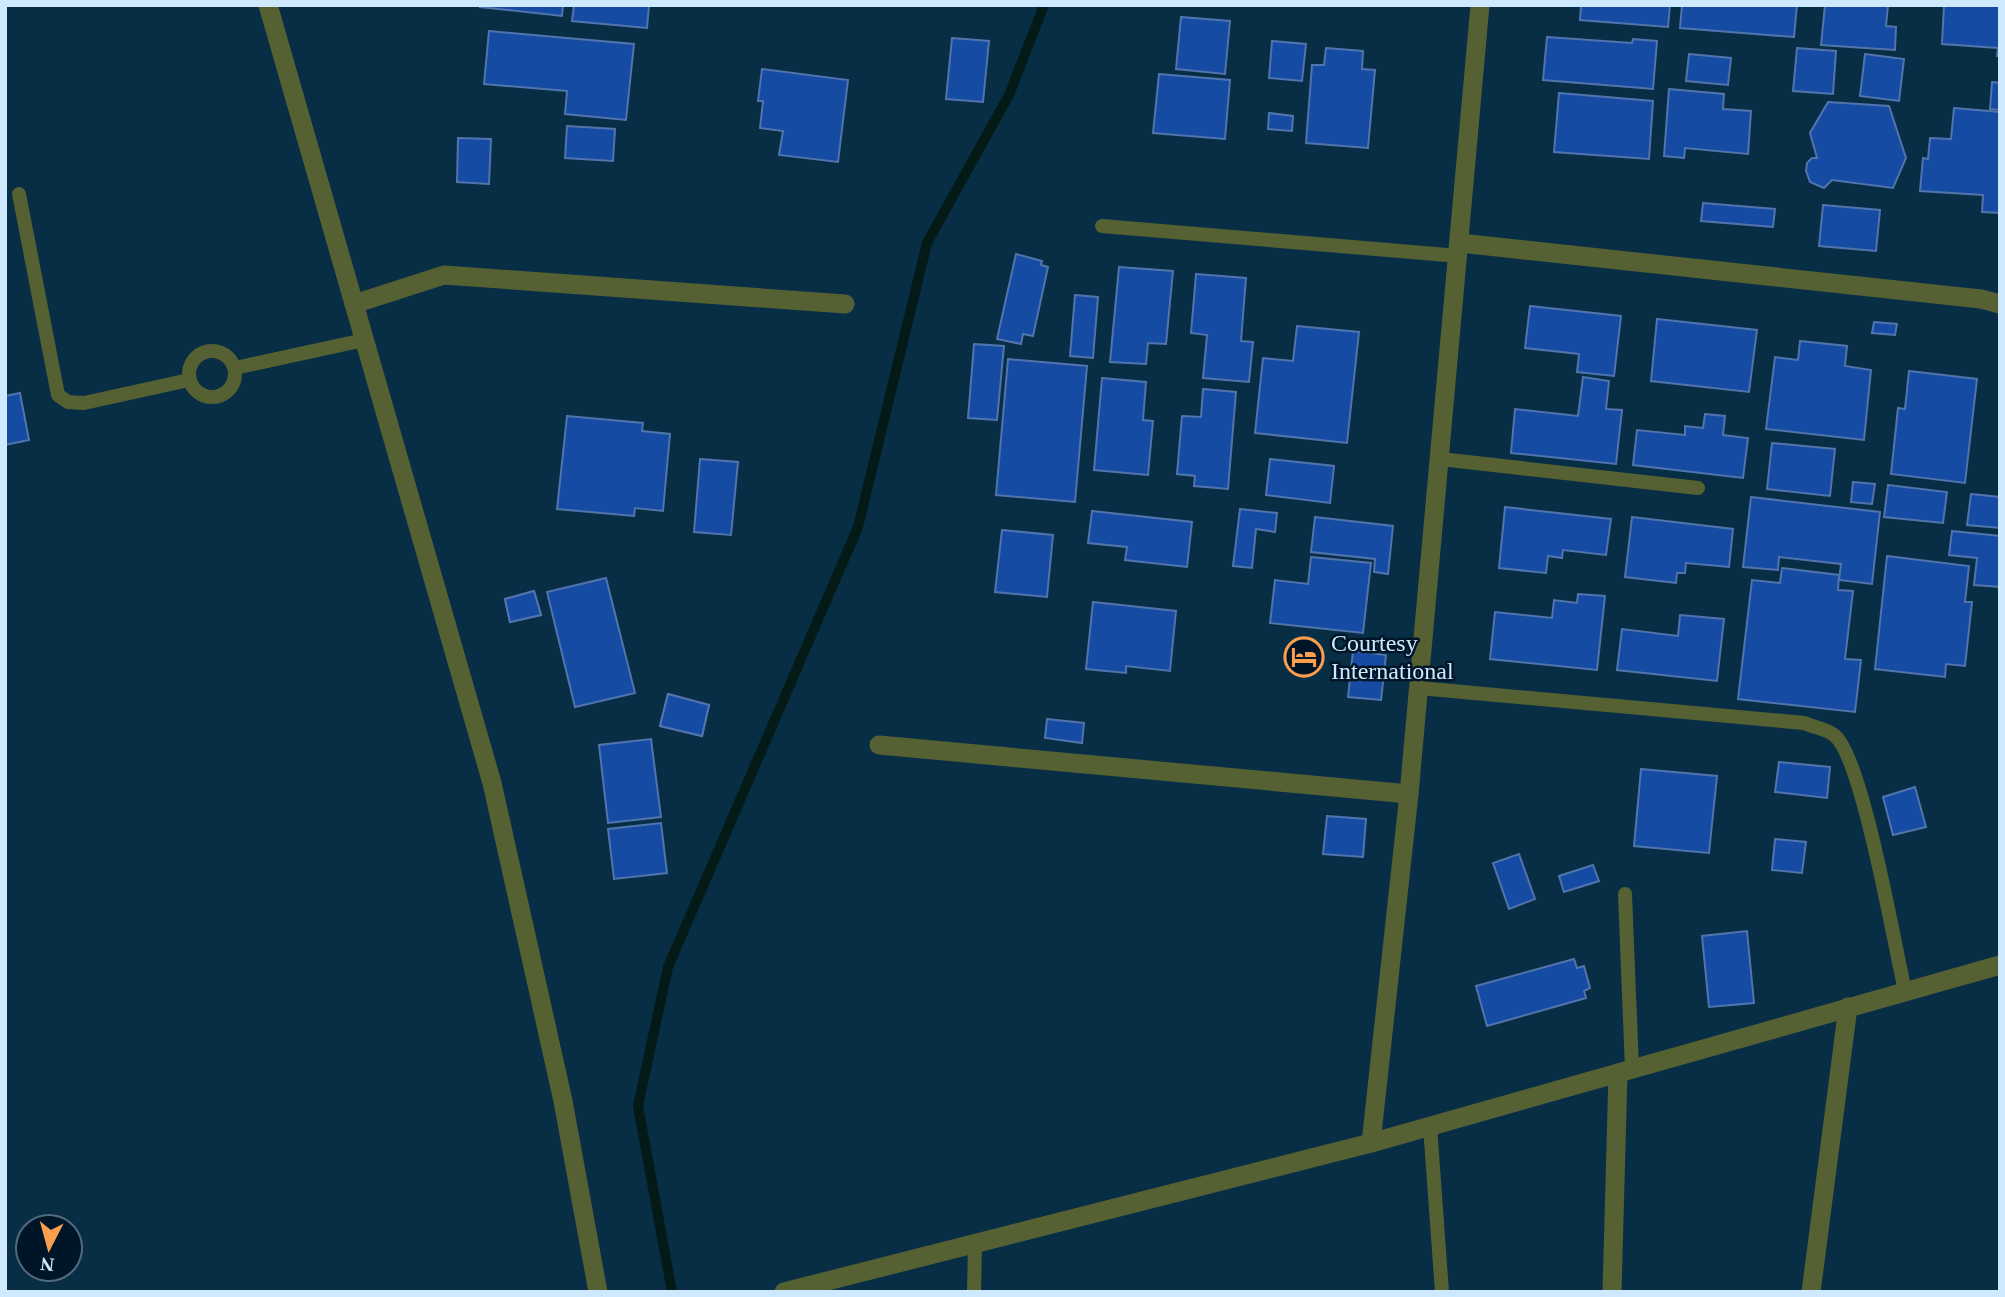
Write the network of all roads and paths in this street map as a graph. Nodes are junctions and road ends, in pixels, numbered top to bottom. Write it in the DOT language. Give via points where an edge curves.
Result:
graph roads {
  1 [pos="268,5"];
  2 [pos="1480,5"];
  3 [pos="19,194"];
  4 [pos="1102,226"];
  5 [pos="1460,249"];
  6 [pos="354,304"];
  7 [pos="845,304"];
  8 [pos="2000,304"];
  9 [pos="365,340"];
  10 [pos="235,368"];
  11 [pos="190,380"];
  12 [pos="1440,459"];
  13 [pos="1698,488"];
  14 [pos="1419,688"];
  15 [pos="879,745"];
  16 [pos="1409,794"];
  17 [pos="1625,894"];
  18 [pos="2000,965"];
  19 [pos="1905,991"];
  20 [pos="1848,1007"];
  21 [pos="1625,1071"];
  22 [pos="1430,1126"];
  23 [pos="1371,1143"];
  24 [pos="975,1243"];
  25 [pos="598,1292"];
  26 [pos="784,1292"];
  27 [pos="974,1292"];
  28 [pos="1442,1292"];
  29 [pos="1612,1292"];
  30 [pos="1811,1292"];
  1 -- 6 [label="street"];
  2 -- 5 [label="street"];
  3 -- 11 [label="lane" via="58,395 68,402 84,403"];
  4 -- 5 [label="lane"];
  5 -- 8 [label="street"];
  5 -- 12 [label="street"];
  6 -- 7 [label="street" via="444,275"];
  6 -- 9 [label="street"];
  9 -- 10 [label="lane"];
  9 -- 25 [label="street" via="492,783 563,1101"];
  10 -- 11 [label="lane" via="218,351 206,352 195,358"];
  10 -- 11 [label="lane" via="235,380 218,397 195,391"];
  12 -- 13 [label="lane"];
  12 -- 14 [label="street"];
  14 -- 16 [label="street"];
  14 -- 19 [label="lane" via="1804,723 1835,735 1850,757 1862,794"];
  15 -- 16 [label="street"];
  16 -- 23 [label="street"];
  17 -- 21 [label="lane"];
  18 -- 19 [label="street"];
  19 -- 20 [label="street"];
  20 -- 21 [label="street"];
  20 -- 30 [label="street"];
  21 -- 22 [label="street"];
  21 -- 29 [label="street"];
  22 -- 23 [label="street"];
  22 -- 28 [label="lane"];
  23 -- 24 [label="street"];
  24 -- 26 [label="street"];
  24 -- 27 [label="lane"];
}
